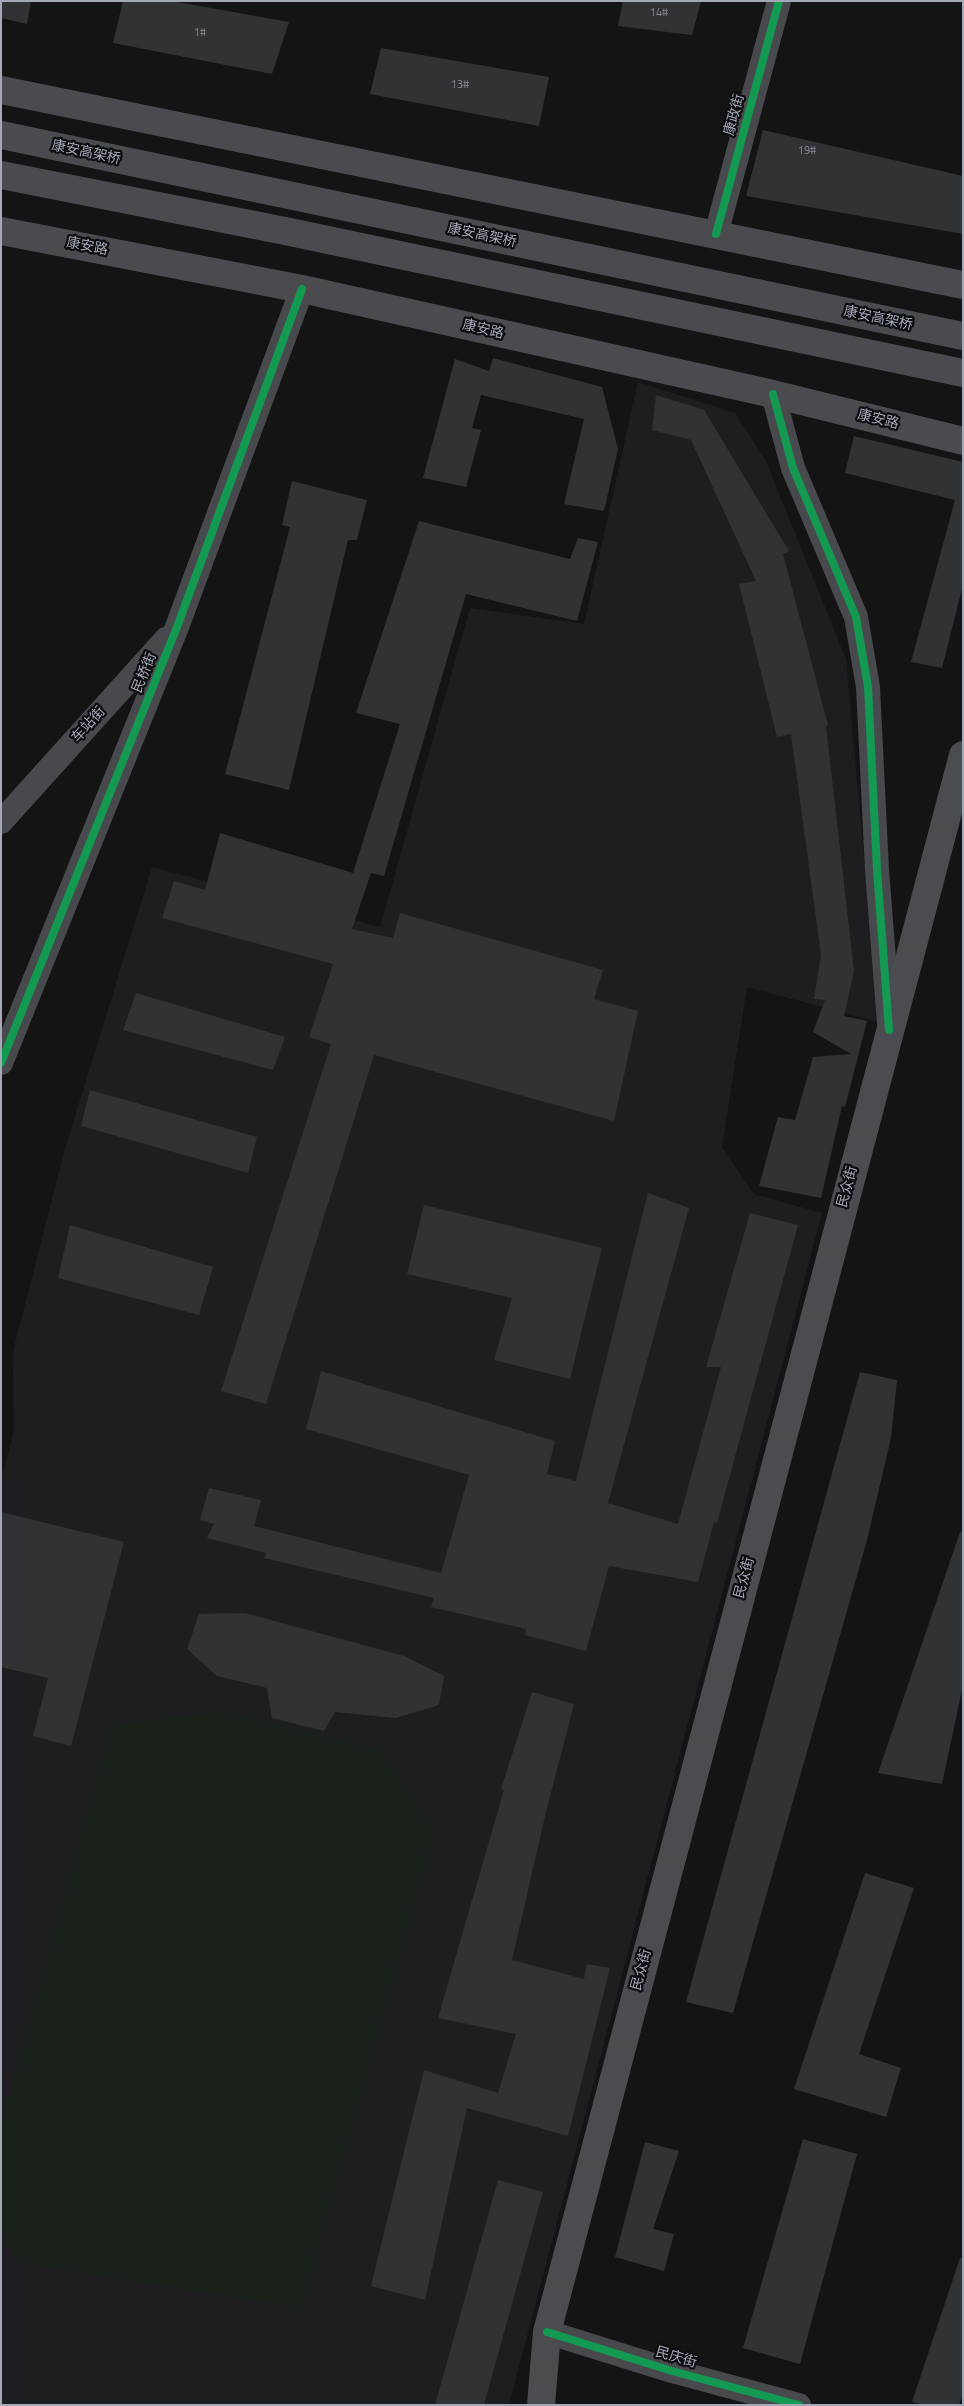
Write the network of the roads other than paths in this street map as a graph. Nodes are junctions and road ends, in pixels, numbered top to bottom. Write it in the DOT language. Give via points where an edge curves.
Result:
graph roads {
  1 [pos="778,1"];
  2 [pos="1,90"];
  3 [pos="1,135"];
  4 [pos="1,175"];
  5 [pos="1,231"];
  6 [pos="716,234"];
  7 [pos="963,285"];
  8 [pos="302,289"];
  9 [pos="960,336"];
  10 [pos="957,373"];
  11 [pos="774,394"];
  12 [pos="963,441"];
  13 [pos="177,627"];
  14 [pos="963,755"];
  15 [pos="1,822"];
  16 [pos="889,1030"];
  17 [pos="1,1063"];
  18 [pos="547,2332"];
  19 [pos="541,2405"];
  20 [pos="799,2405"];
  1 -- 6 [label="street, 康政街"];
  2 -- 6 [label="highway"];
  3 -- 9 [label="highway, 康安高架桥"];
  4 -- 10 [label="highway" via="285,231"];
  5 -- 8 [label="highway, 康安路"];
  6 -- 7 [label="highway"];
  8 -- 11 [label="highway, 康安路"];
  8 -- 13 [label="street, 民桥街"];
  11 -- 12 [label="highway, 康安路"];
  11 -- 16 [label="street" via="793,468 856,617 868,687"];
  13 -- 15 [label="street, 车站街"];
  13 -- 17 [label="street, 民桥街"];
  14 -- 16 [label="main road, 民众街"];
  16 -- 18 [label="main road, 民众街"];
  18 -- 19 [label="main road, 民众街"];
  18 -- 20 [label="street, 民庆街" via="672,2371"];
}
